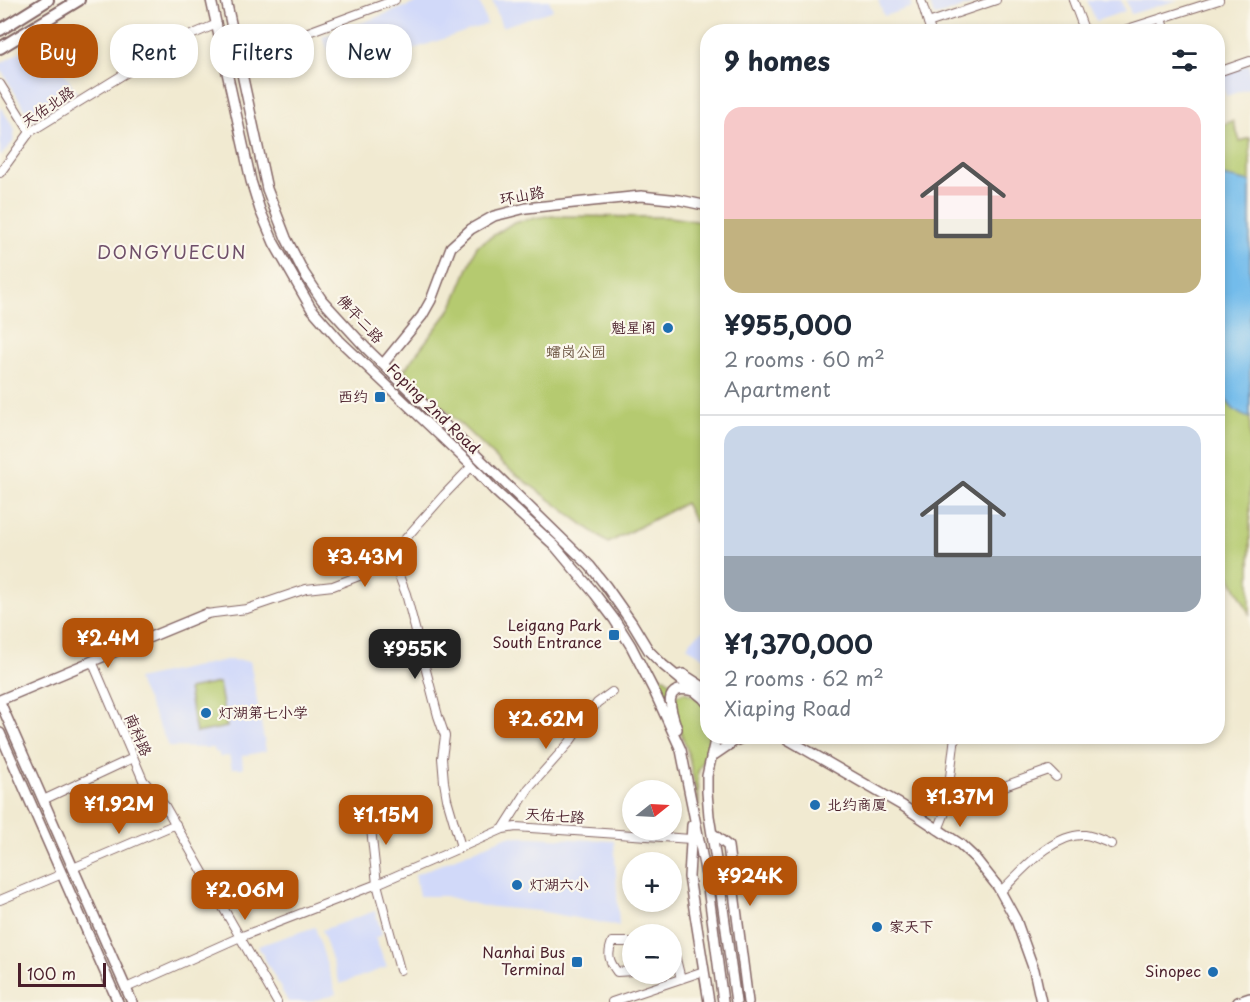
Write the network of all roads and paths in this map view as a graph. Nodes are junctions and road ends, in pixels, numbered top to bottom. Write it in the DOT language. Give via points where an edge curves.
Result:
graph roads {
  1 [pos="48,0"];
  2 [pos="79,0"];
  3 [pos="211,0"];
  4 [pos="226,0"];
  5 [pos="395,0"];
  6 [pos="921,0"];
  7 [pos="996,0"];
  8 [pos="1073,0"];
  9 [pos="1219,0"];
  10 [pos="1161,18"];
  11 [pos="928,23"];
  12 [pos="217,24"];
  13 [pos="231,24"];
  14 [pos="1082,24"];
  15 [pos="1143,24"];
  16 [pos="1163,24"];
  17 [pos="210,27"];
  18 [pos="0,30"];
  19 [pos="314,30"];
  20 [pos="0,48"];
  21 [pos="1250,61"];
  22 [pos="1225,70"];
  23 [pos="229,78"];
  24 [pos="242,78"];
  25 [pos="0,84"];
  26 [pos="30,132"];
  27 [pos="0,173"];
  28 [pos="700,205"];
  29 [pos="383,364"];
  30 [pos="471,466"];
  31 [pos="391,555"];
  32 [pos="206,614"];
  33 [pos="92,661"];
  34 [pos="676,676"];
  35 [pos="700,685"];
  36 [pos="612,692"];
  37 [pos="695,692"];
  38 [pos="700,697"];
  39 [pos="0,701"];
  40 [pos="0,734"];
  41 [pos="714,744"];
  42 [pos="730,744"];
  43 [pos="796,744"];
  44 [pos="955,744"];
  45 [pos="681,750"];
  46 [pos="133,758"];
  47 [pos="711,758"];
  48 [pos="1056,777"];
  49 [pos="948,795"];
  50 [pos="43,800"];
  51 [pos="369,810"];
  52 [pos="693,810"];
  53 [pos="176,824"];
  54 [pos="503,829"];
  55 [pos="938,830"];
  56 [pos="712,833"];
  57 [pos="691,839"];
  58 [pos="1111,844"];
  59 [pos="461,847"];
  60 [pos="717,863"];
  61 [pos="73,868"];
  62 [pos="62,874"];
  63 [pos="719,879"];
  64 [pos="733,879"];
  65 [pos="377,884"];
  66 [pos="1001,891"];
  67 [pos="0,900"];
  68 [pos="240,937"];
  69 [pos="740,938"];
  70 [pos="622,942"];
  71 [pos="400,970"];
  72 [pos="704,971"];
  73 [pos="622,972"];
  74 [pos="682,979"];
  75 [pos="666,984"];
  76 [pos="126,988"];
  77 [pos="1250,998"];
  78 [pos="118,1002"];
  79 [pos="132,1002"];
  80 [pos="277,1002"];
  81 [pos="612,1002"];
  82 [pos="709,1002"];
  83 [pos="723,1002"];
  84 [pos="736,1002"];
  85 [pos="748,1002"];
  86 [pos="1041,1002"];
  87 [pos="1238,1002"];
  1 -- 18 [label="highway"];
  2 -- 20 [label="highway"];
  3 -- 12 [label="main road, Foping 2nd Road"];
  4 -- 13 [label="main road, 佛平二路"];
  5 -- 19 [label="street"];
  6 -- 11 [label="street"];
  7 -- 11 [label="street"];
  8 -- 14 [label="street"];
  9 -- 10 [label="street"];
  10 -- 15 [label="street"];
  10 -- 16 [label="street"];
  17 -- 26 [label="street, 天佑北路" via="155,55"];
  21 -- 22 [label="street"];
  23 -- 30 [label="main road, Foping 2nd Road" via="260,210 310,308"];
  24 -- 29 [label="main road, 佛平二路" via="267,189 286,238 322,300"];
  25 -- 26 [label="street"];
  26 -- 27 [label="street, 天佑北路"];
  28 -- 29 [label="main road, 环山路" via="641,196 526,208 494,216 471,229 452,247 422,316"];
  29 -- 34 [label="main road, 佛平二路" via="590,566 649,651"];
  30 -- 31 [label="street"];
  30 -- 45 [label="main road, Foping 2nd Road" via="554,545 614,619"];
  31 -- 32 [label="street" via="364,574 333,586 306,589 247,609"];
  31 -- 59 [label="street" via="406,594 445,736 444,782"];
  32 -- 33 [label="main road"];
  33 -- 39 [label="main road"];
  33 -- 46 [label="street, 南科路"];
  34 -- 35 [label="main road" via="683,674"];
  34 -- 37 [label="main road, 佛平二路"];
  36 -- 54 [label="street" via="597,703 569,743 529,788"];
  37 -- 38 [label="main road, 佛平二路"];
  37 -- 45 [label="main road" via="684,689 671,696 670,708"];
  39 -- 50 [label="main road"];
  40 -- 62 [label="main road"];
  41 -- 47 [label="main road"];
  42 -- 47 [label="main road"];
  43 -- 55 [label="main road"];
  44 -- 49 [label="street"];
  45 -- 52 [label="main road, Foping 2nd Road"];
  46 -- 50 [label="street"];
  46 -- 53 [label="street, 南科路" via="143,780"];
  47 -- 56 [label="main road" via="707,776"];
  48 -- 49 [label="street" via="1049,770 971,798"];
  49 -- 55 [label="street"];
  50 -- 61 [label="main road"];
  51 -- 65 [label="street"];
  52 -- 57 [label="main road"];
  52 -- 83 [label="main road"];
  53 -- 61 [label="street"];
  53 -- 68 [label="street, 南科路"];
  54 -- 57 [label="street, 天佑七路"];
  54 -- 59 [label="street, 天佑七路"];
  55 -- 66 [label="main road" via="967,850"];
  56 -- 60 [label="main road"];
  56 -- 64 [label="main road" via="728,846"];
  57 -- 72 [label="main road" via="689,877"];
  58 -- 66 [label="street" via="1088,835 1059,841"];
  59 -- 65 [label="street, 天佑七路"];
  60 -- 63 [label="main road"];
  60 -- 64 [label="main road"];
  61 -- 76 [label="main road"];
  62 -- 67 [label="street"];
  62 -- 78 [label="main road"];
  63 -- 69 [label="main road"];
  63 -- 84 [label="main road"];
  64 -- 69 [label="main road"];
  65 -- 68 [label="street, 天佑七路"];
  65 -- 71 [label="street"];
  66 -- 86 [label="main road" via="1025,944"];
  68 -- 76 [label="street, 天佑七路"];
  68 -- 80 [label="street, 南科路"];
  69 -- 85 [label="main road"];
  70 -- 73 [label="street" via="612,942 609,952 611,964 617,972"];
  72 -- 74 [label="street"];
  72 -- 82 [label="main road"];
  75 -- 81 [label="street"];
  76 -- 79 [label="main road"];
  77 -- 87 [label="main road"];
}
